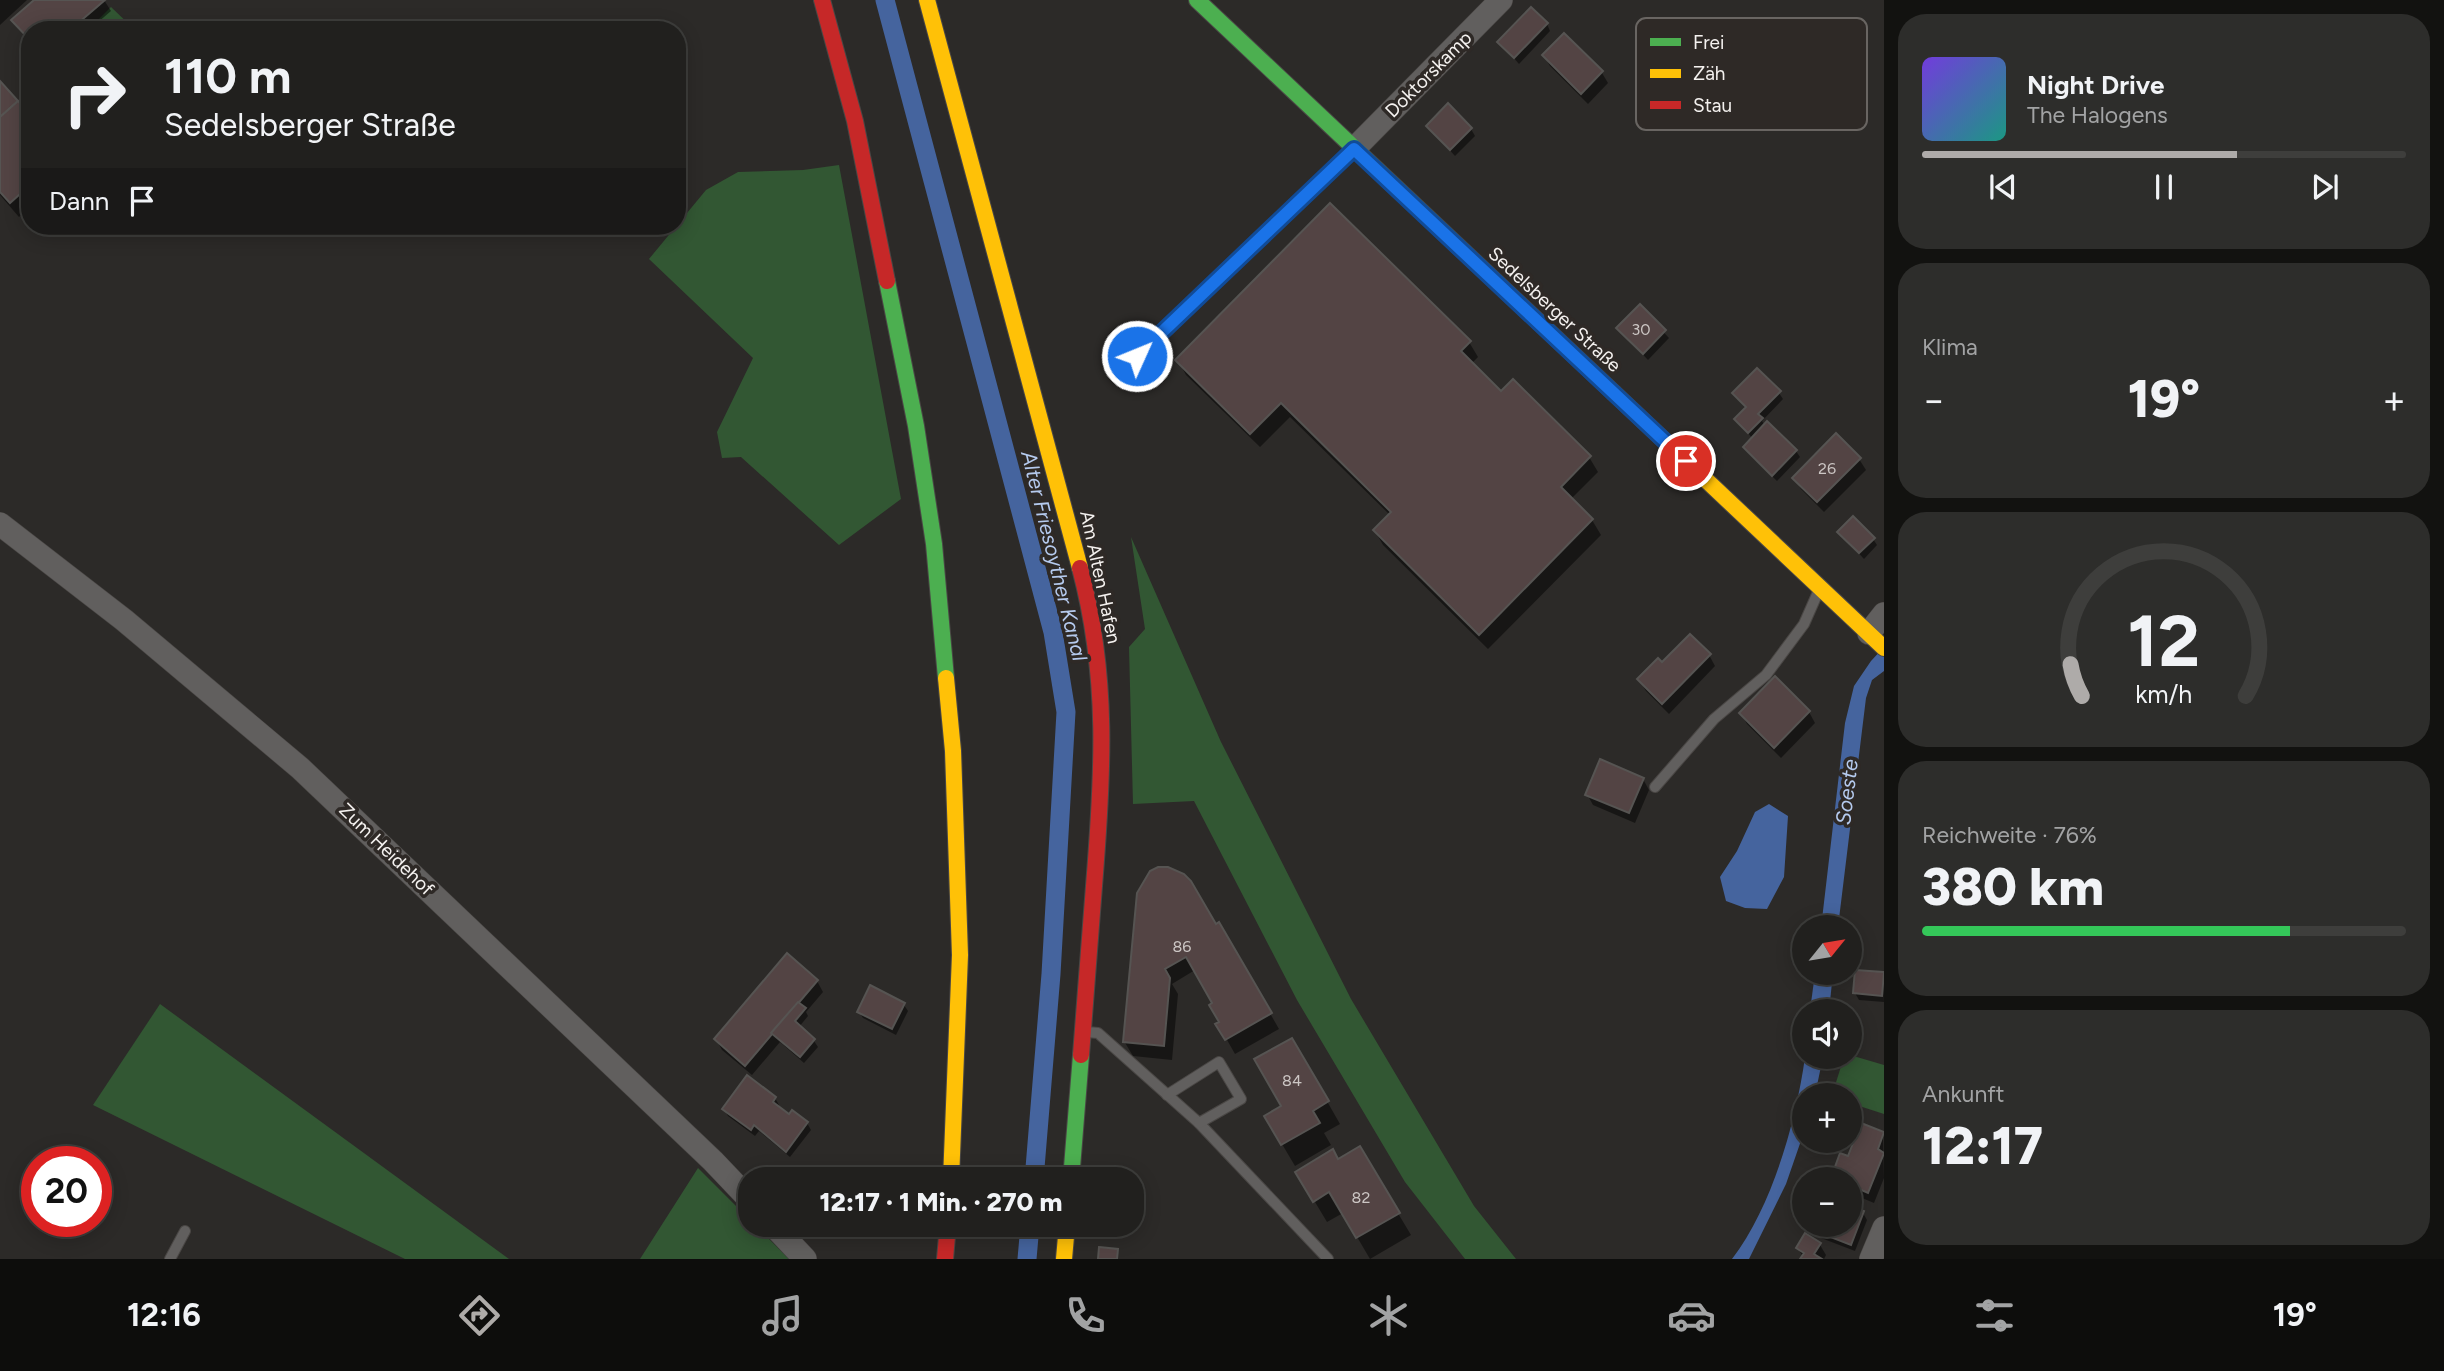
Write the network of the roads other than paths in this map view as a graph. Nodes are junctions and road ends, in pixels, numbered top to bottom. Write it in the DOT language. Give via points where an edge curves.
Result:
graph roads {
  1 [pos="822,0"];
  2 [pos="927,0"];
  3 [pos="1197,0"];
  4 [pos="1501,0"];
  5 [pos="1354,149"];
  6 [pos="1137,356"];
  7 [pos="0,524"];
  8 [pos="1820,587"];
  9 [pos="1884,614"];
  10 [pos="1877,640"];
  11 [pos="1655,787"];
  12 [pos="1083,1031"];
  13 [pos="1167,1095"];
  14 [pos="1199,1123"];
  15 [pos="951,1167"];
  16 [pos="1072,1167"];
  17 [pos="738,1187"];
  18 [pos="1884,1228"];
  19 [pos="185,1231"];
  20 [pos="784,1237"];
  21 [pos="947,1237"];
  22 [pos="1066,1237"];
  23 [pos="170,1259"];
  24 [pos="805,1259"];
  25 [pos="945,1259"];
  26 [pos="1064,1259"];
  27 [pos="1328,1259"];
  28 [pos="1871,1259"];
  1 -- 15 [label="main road" via="855,121 916,426 934,544 953,751 959,928"];
  2 -- 12 [label="main road, Am Alten Hafen" via="1088,600 1099,671 1100,812"];
  3 -- 5 [label="main road, Sedelsberger Straße"];
  4 -- 5 [label="street, Doktorskamp"];
  5 -- 6 [label="lane"];
  5 -- 8 [label="main road, Sedelsberger Straße"];
  7 -- 17 [label="street, Zum Heidehof" via="124,620 300,768"];
  8 -- 10 [label="main road, Sedelsberger Straße"];
  8 -- 11 [label="lane" via="1804,624 1766,675 1714,719"];
  9 -- 10 [label="street"];
  12 -- 13 [label="lane" via="1098,1033"];
  12 -- 16 [label="main road, Am Alten Hafen"];
  13 -- 14 [label="lane"];
  13 -- 14 [label="lane" via="1219,1062 1241,1099"];
  14 -- 27 [label="lane"];
  18 -- 28 [label="street"];
  19 -- 23 [label="lane"];
  20 -- 24 [label="street"];
  21 -- 25 [label="main road"];
  22 -- 26 [label="main road"];
}
